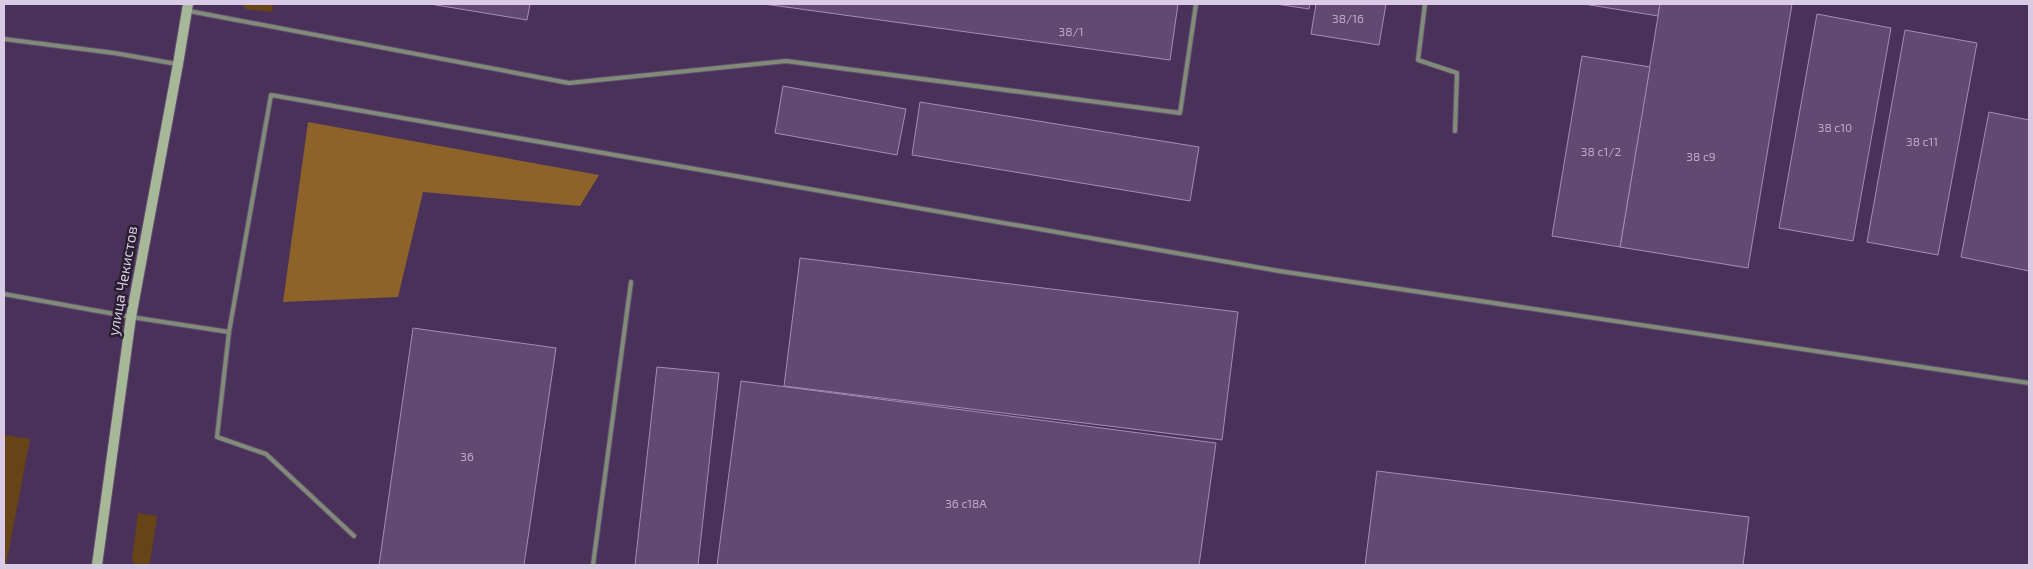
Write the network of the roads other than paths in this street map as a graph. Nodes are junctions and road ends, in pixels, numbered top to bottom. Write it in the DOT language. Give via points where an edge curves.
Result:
graph roads {
  1 [pos="1196,4"];
  2 [pos="1425,4"];
  3 [pos="187,7"];
  4 [pos="4,39"];
  5 [pos="178,64"];
  6 [pos="1455,131"];
  7 [pos="631,282"];
  8 [pos="4,294"];
  9 [pos="131,317"];
  10 [pos="229,332"];
  11 [pos="2029,383"];
  12 [pos="354,536"];
  13 [pos="97,565"];
  14 [pos="593,565"];
  1 -- 3 [label="lane" via="1180,113 786,60 570,83"];
  2 -- 6 [label="lane" via="1418,60 1457,73"];
  3 -- 5 [label="main road, улица Чекистов"];
  4 -- 5 [label="lane"];
  5 -- 9 [label="main road, улица Чекистов"];
  7 -- 14 [label="lane"];
  8 -- 9 [label="lane"];
  9 -- 10 [label="lane"];
  9 -- 13 [label="main road, улица Чекистов"];
  10 -- 11 [label="lane" via="271,95 1279,271"];
  10 -- 12 [label="lane" via="217,437 266,454"];
}
